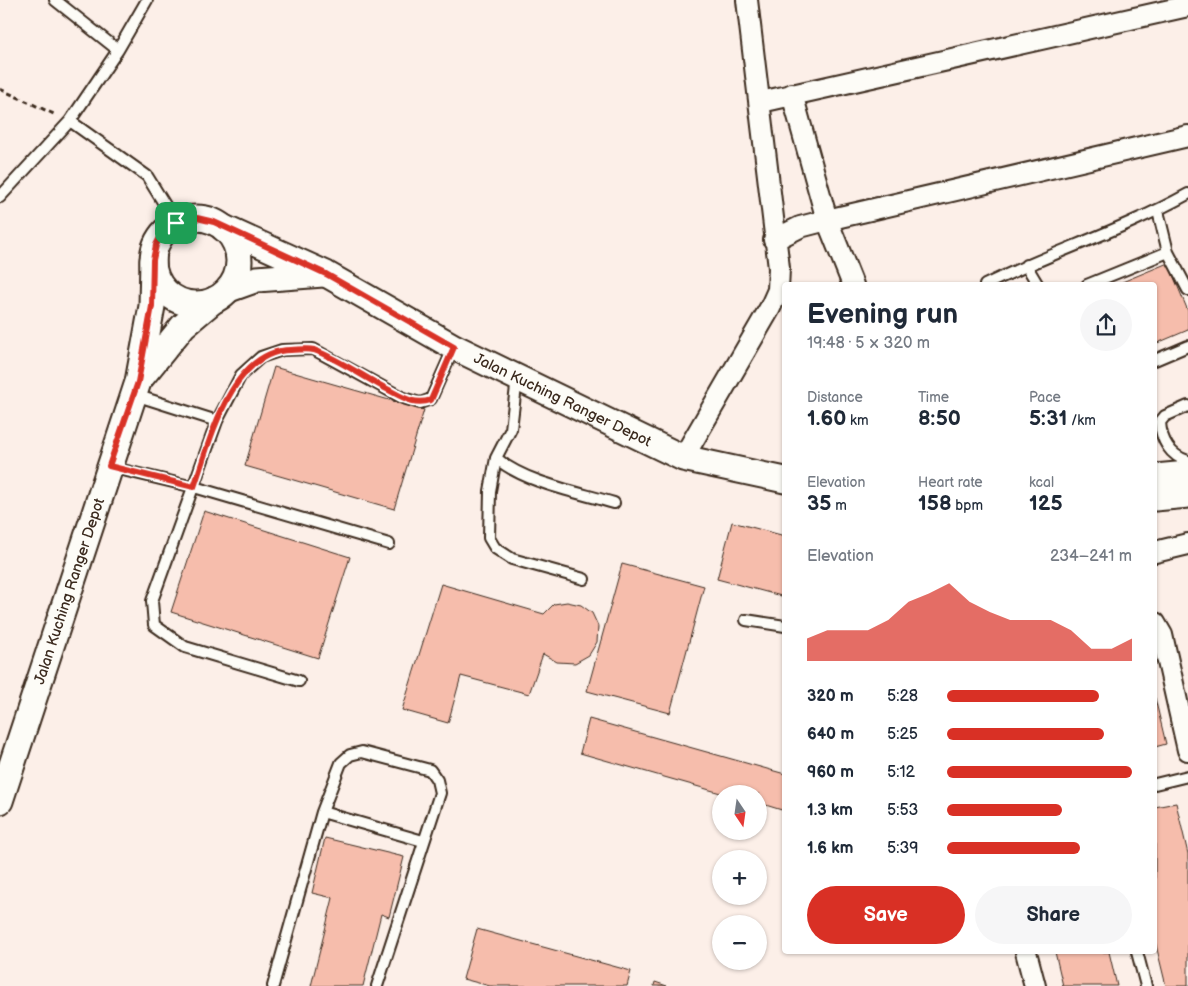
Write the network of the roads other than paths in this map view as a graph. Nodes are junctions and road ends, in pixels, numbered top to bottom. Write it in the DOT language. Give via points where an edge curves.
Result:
graph roads {
  1 [pos="55,0"];
  2 [pos="146,0"];
  3 [pos="747,0"];
  4 [pos="1188,6"];
  5 [pos="118,50"];
  6 [pos="792,94"];
  7 [pos="761,102"];
  8 [pos="70,121"];
  9 [pos="1188,136"];
  10 [pos="1188,194"];
  11 [pos="0,197"];
  12 [pos="1158,211"];
  13 [pos="827,220"];
  14 [pos="176,223"];
  15 [pos="224,228"];
  16 [pos="774,240"];
  17 [pos="1168,252"];
  18 [pos="153,260"];
  19 [pos="1026,265"];
  20 [pos="326,274"];
  21 [pos="852,282"];
  22 [pos="991,282"];
  23 [pos="1036,282"];
  24 [pos="1095,282"];
  25 [pos="1188,290"];
  26 [pos="222,294"];
  27 [pos="1188,346"];
  28 [pos="454,347"];
  29 [pos="1157,359"];
  30 [pos="518,377"];
  31 [pos="135,388"];
  32 [pos="1188,406"];
  33 [pos="217,421"];
  34 [pos="496,458"];
  35 [pos="683,458"];
  36 [pos="1188,461"];
  37 [pos="109,466"];
  38 [pos="1188,474"];
  39 [pos="1157,477"];
  40 [pos="782,479"];
  41 [pos="194,487"];
  42 [pos="1188,494"];
  43 [pos="1157,498"];
  44 [pos="614,503"];
  45 [pos="389,544"];
  46 [pos="1188,544"];
  47 [pos="1157,552"];
  48 [pos="584,579"];
  49 [pos="746,620"];
  50 [pos="782,626"];
  51 [pos="1157,626"];
  52 [pos="299,681"];
  53 [pos="1188,750"];
  54 [pos="1188,776"];
  55 [pos="1157,784"];
  56 [pos="0,801"];
  57 [pos="322,812"];
  58 [pos="423,841"];
  59 [pos="1027,954"];
  60 [pos="1138,954"];
  61 [pos="273,986"];
  62 [pos="377,986"];
  63 [pos="1035,986"];
  64 [pos="1146,986"];
  1 -- 5 [label="lane"];
  2 -- 5 [label="lane"];
  3 -- 7 [label="street"];
  4 -- 6 [label="street"];
  5 -- 8 [label="lane"];
  6 -- 7 [label="street"];
  6 -- 13 [label="street"];
  7 -- 16 [label="street"];
  8 -- 11 [label="lane"];
  8 -- 14 [label="lane" via="147,176"];
  9 -- 13 [label="street"];
  10 -- 12 [label="lane"];
  12 -- 17 [label="lane"];
  12 -- 19 [label="lane"];
  13 -- 16 [label="street" via="800,227"];
  13 -- 21 [label="street"];
  14 -- 15 [label="street" via="197,218"];
  14 -- 18 [label="street" via="162,234"];
  15 -- 20 [label="street, Jalan Kuching Ranger Depot"];
  15 -- 26 [label="street" via="238,250 239,265 234,281"];
  16 -- 35 [label="street" via="779,268 778,290"];
  17 -- 24 [label="lane"];
  17 -- 25 [label="lane"];
  18 -- 26 [label="street" via="155,274 162,286 176,299 193,304"];
  18 -- 31 [label="street" via="152,306"];
  19 -- 22 [label="lane"];
  19 -- 23 [label="lane"];
  20 -- 26 [label="street" via="257,279"];
  20 -- 28 [label="street, Jalan Kuching Ranger Depot"];
  26 -- 31 [label="street" via="184,326"];
  27 -- 29 [label="lane"];
  28 -- 30 [label="street, Jalan Kuching Ranger Depot"];
  28 -- 33 [label="lane" via="431,400 420,403 403,398 312,350 282,350 261,357 241,375"];
  30 -- 34 [label="lane" via="511,430"];
  30 -- 35 [label="street, Jalan Kuching Ranger Depot"];
  31 -- 33 [label="lane"];
  31 -- 37 [label="street, Jalan Kuching Ranger Depot"];
  32 -- 36 [label="lane" via="1165,416 1160,422 1160,432 1168,449"];
  33 -- 41 [label="lane"];
  34 -- 44 [label="lane" via="524,475"];
  34 -- 48 [label="lane" via="490,491 489,538 495,548 512,559"];
  35 -- 40 [label="street, Jalan Kuching Ranger Depot"];
  37 -- 41 [label="lane"];
  37 -- 56 [label="street, Jalan Kuching Ranger Depot" via="9,760"];
  38 -- 39 [label="street"];
  41 -- 45 [label="lane"];
  41 -- 52 [label="lane" via="152,601 154,625 185,647"];
  42 -- 43 [label="street"];
  46 -- 47 [label="street"];
  49 -- 50 [label="lane"];
  51 -- 53 [label="street" via="1162,635"];
  54 -- 55 [label="lane"];
  57 -- 58 [label="lane"];
  57 -- 58 [label="lane" via="341,763 350,755 362,752 430,770 440,793"];
  57 -- 61 [label="lane"];
  58 -- 62 [label="lane"];
  59 -- 63 [label="street"];
  60 -- 64 [label="lane"];
}
